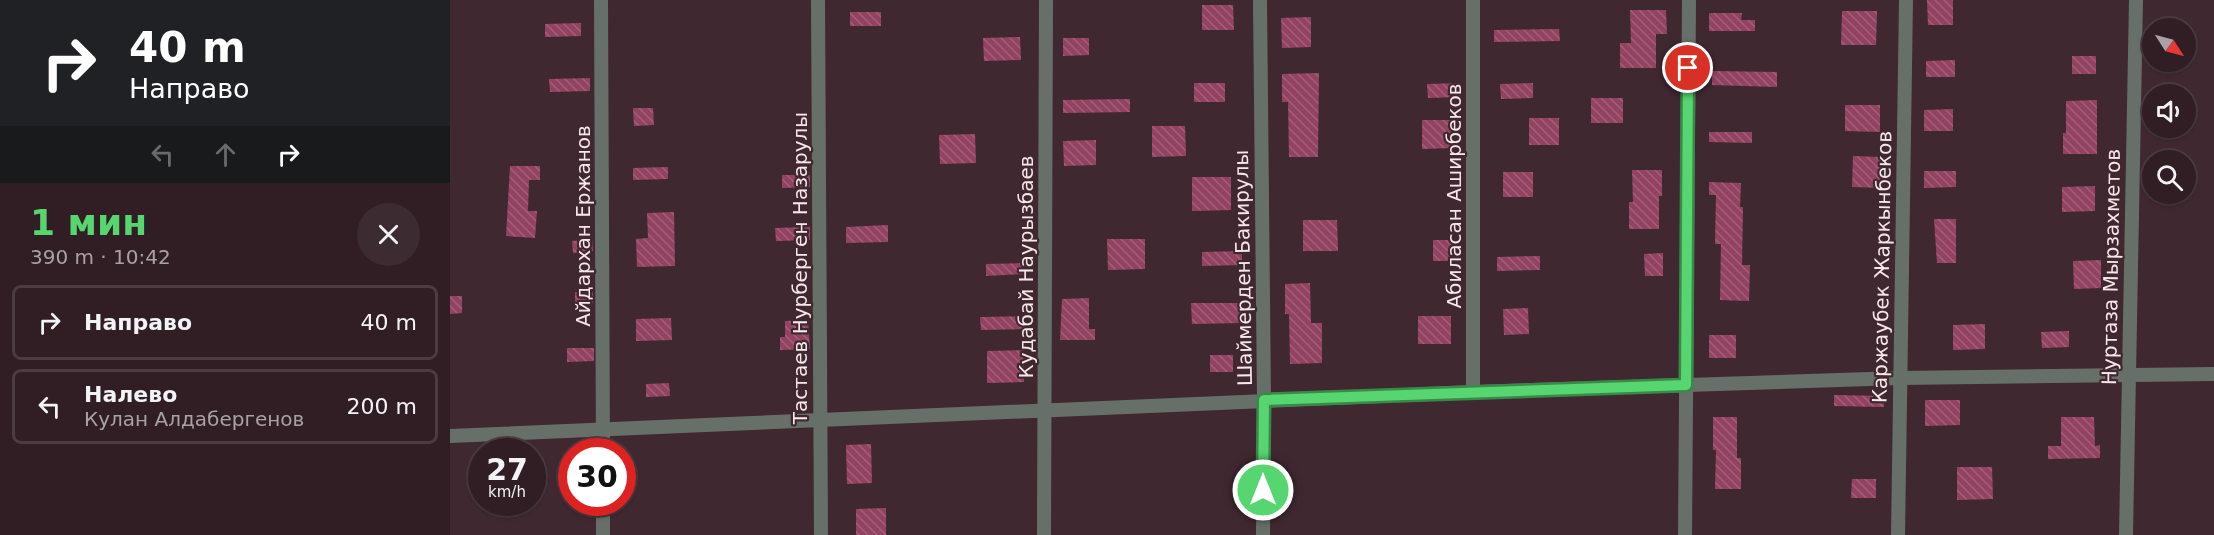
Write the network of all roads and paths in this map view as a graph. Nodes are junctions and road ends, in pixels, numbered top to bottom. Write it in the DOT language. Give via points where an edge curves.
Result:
graph roads {
  1 [pos="601,0"];
  2 [pos="818,0"];
  3 [pos="1046,0"];
  4 [pos="1260,0"];
  5 [pos="1473,0"];
  6 [pos="1689,0"];
  7 [pos="1906,0"];
  8 [pos="2136,0"];
  9 [pos="2214,374"];
  10 [pos="2129,376"];
  11 [pos="1900,378"];
  12 [pos="1686,385"];
  13 [pos="1473,392"];
  14 [pos="1264,400"];
  15 [pos="1044,412"];
  16 [pos="820,421"];
  17 [pos="603,430"];
  18 [pos="450,436"];
  19 [pos="603,438"];
  20 [pos="603,516"];
  21 [pos="603,535"];
  22 [pos="821,535"];
  23 [pos="1044,535"];
  24 [pos="1263,535"];
  25 [pos="1685,535"];
  26 [pos="1898,535"];
  27 [pos="2126,535"];
  1 -- 17 [label="street, Айдархан Ержанов"];
  2 -- 16 [label="street, Тастаев Нурберген Назарулы"];
  3 -- 15 [label="street, Кудабай Наурызбаев"];
  4 -- 14 [label="street, Шаймерден Бакирулы"];
  5 -- 13 [label="street, Абиласан Аширбеков"];
  6 -- 12 [label="street"];
  7 -- 11 [label="street, Каржаубек Жаркынбеков"];
  8 -- 10 [label="street, Нуртаза Мырзахметов"];
  9 -- 10 [label="street"];
  10 -- 11 [label="street"];
  10 -- 27 [label="street, Нуртаза Мырзахметов"];
  11 -- 12 [label="street"];
  11 -- 26 [label="street, Каржаубек Жаркынбеков"];
  12 -- 13 [label="street"];
  12 -- 25 [label="street"];
  13 -- 14 [label="street"];
  14 -- 15 [label="street"];
  14 -- 24 [label="street, Шаймерден Бакирулы"];
  15 -- 16 [label="street"];
  15 -- 23 [label="street, Кудабай Наурызбаев"];
  16 -- 17 [label="street"];
  16 -- 22 [label="street, Тастаев Нурберген Назарулы"];
  17 -- 18 [label="street"];
  17 -- 19 [label="street, Айдархан Ержанов"];
  20 -- 21 [label="street"];
}
